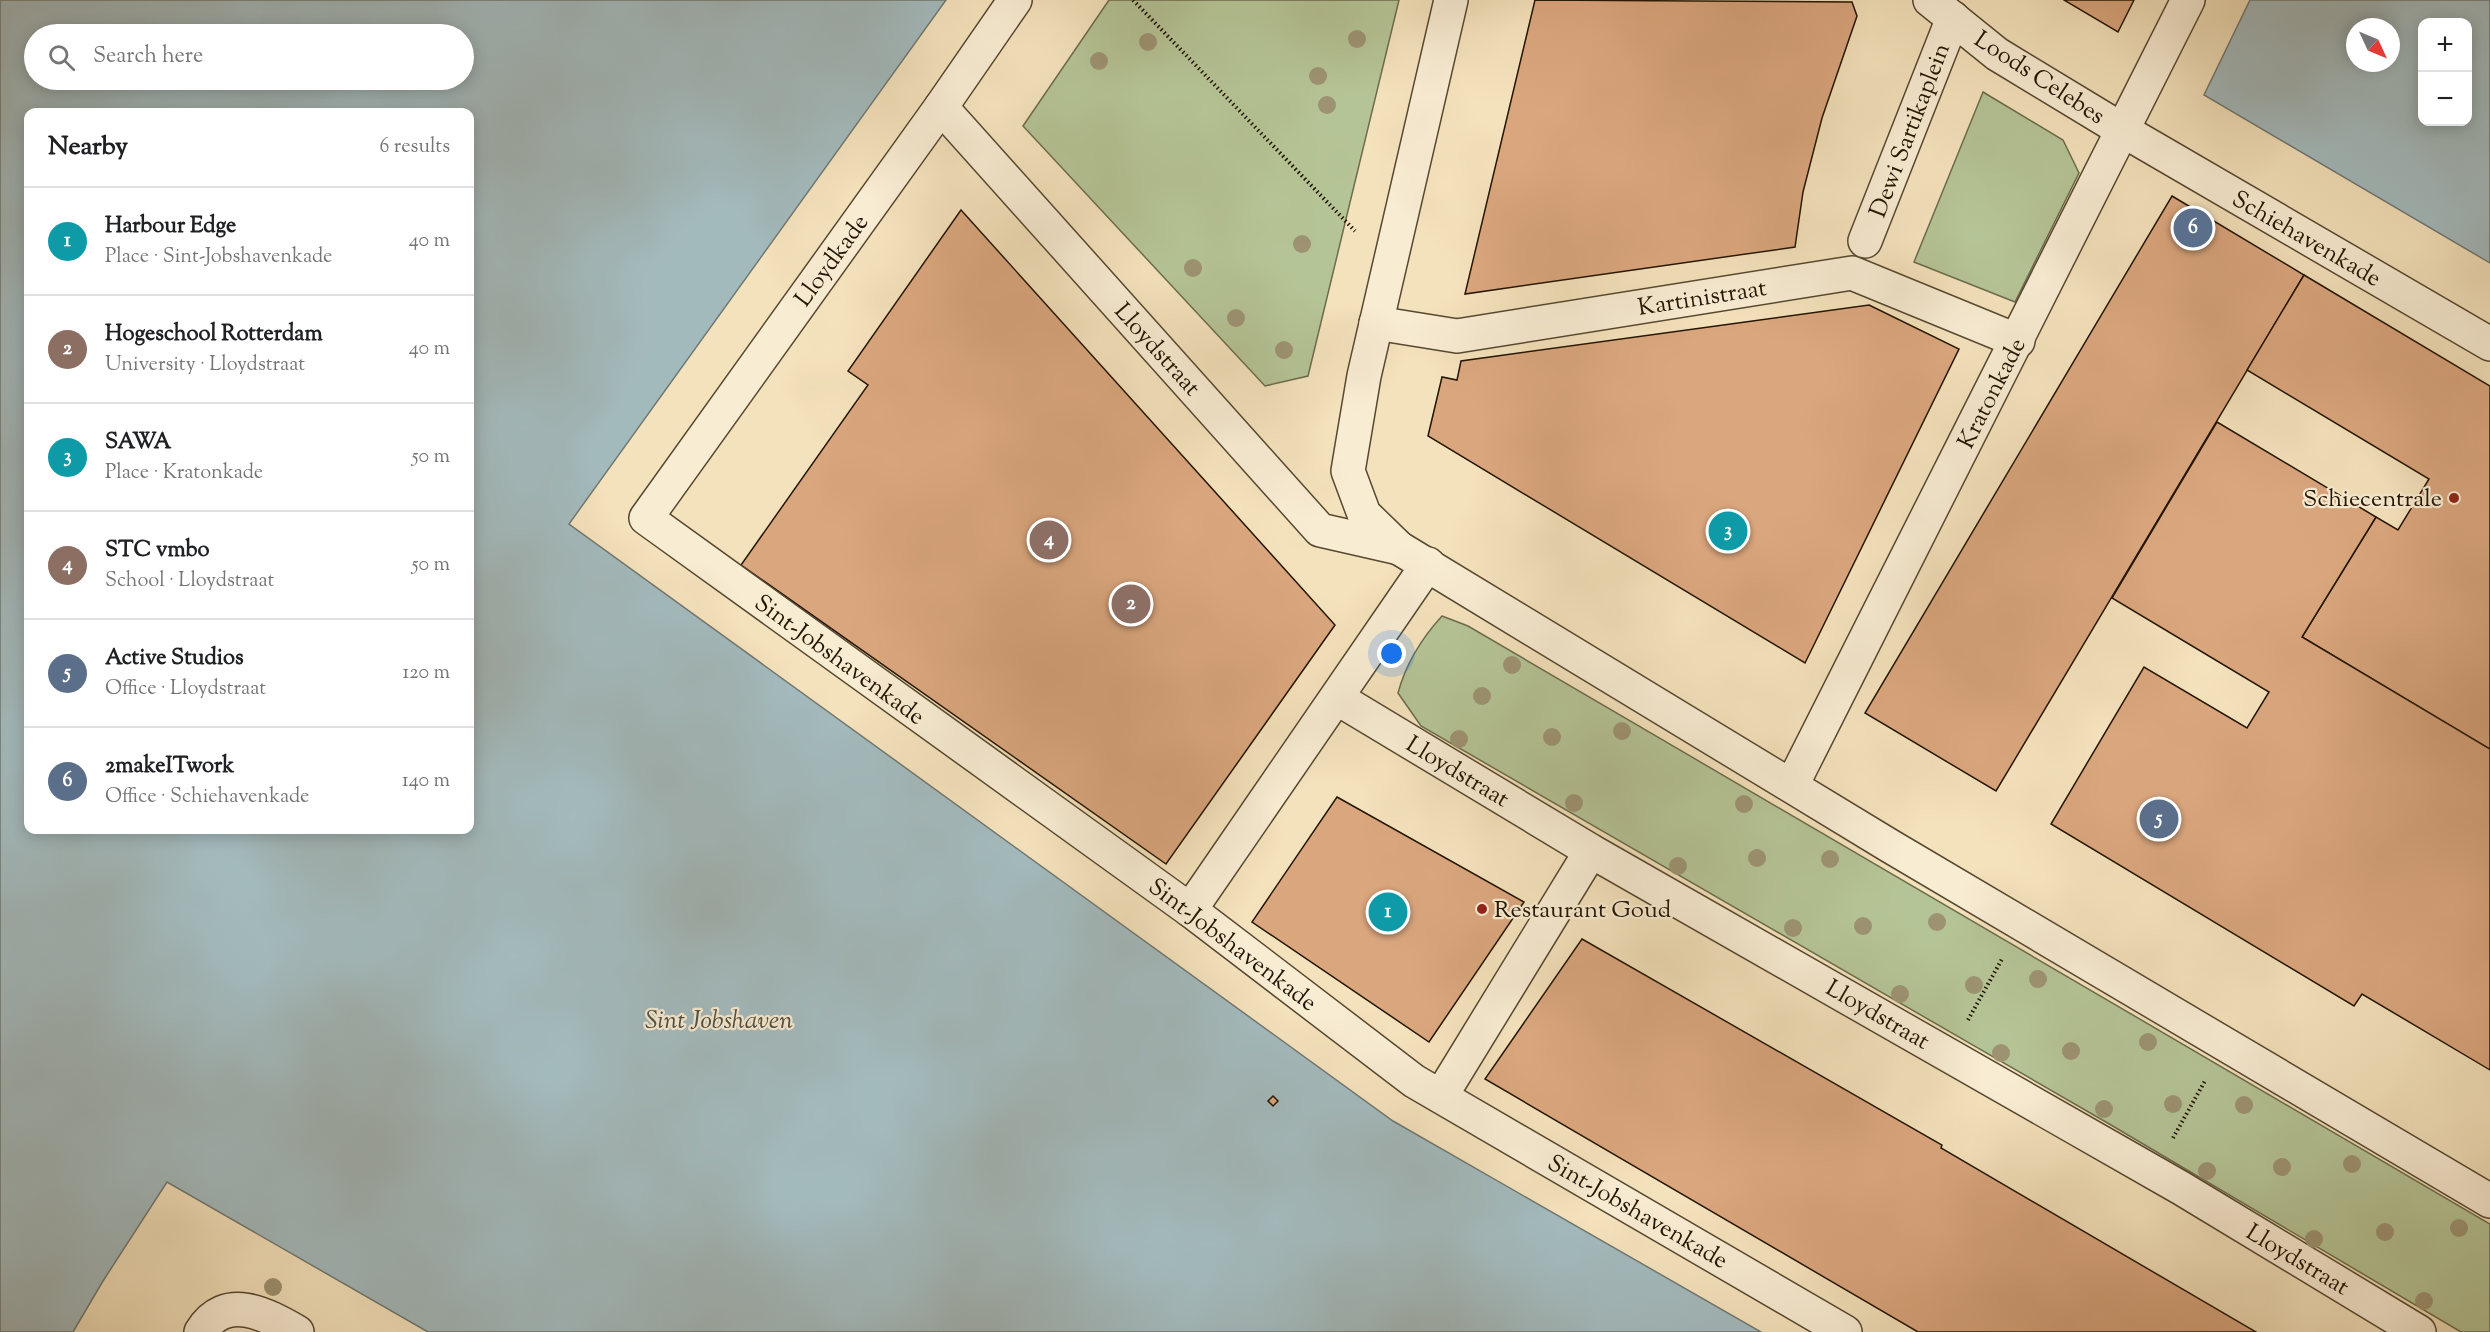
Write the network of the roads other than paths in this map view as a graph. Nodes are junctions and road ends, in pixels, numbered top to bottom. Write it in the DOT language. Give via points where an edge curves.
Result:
graph roads {
  1 [pos="1015,0"];
  2 [pos="1452,0"];
  3 [pos="2188,0"];
  4 [pos="1941,9"];
  5 [pos="941,107"];
  6 [pos="2124,131"];
  7 [pos="1865,242"];
  8 [pos="1376,323"];
  9 [pos="2018,340"];
  10 [pos="2490,344"];
  11 [pos="646,518"];
  12 [pos="1399,548"];
  13 [pos="1428,564"];
  14 [pos="1337,698"];
  15 [pos="1792,785"];
  16 [pos="1591,851"];
  17 [pos="1190,910"];
  18 [pos="1441,1096"];
  19 [pos="2490,1201"];
  20 [pos="201,1332"];
  21 [pos="297,1332"];
  22 [pos="1845,1332"];
  23 [pos="2419,1332"];
  1 -- 5 [label="street, Lloydkade"];
  2 -- 8 [label="street, Lloydstraat"];
  3 -- 6 [label="street, Kratonkade"];
  4 -- 6 [label="street, Loods Celebes" via="1997,54"];
  4 -- 7 [label="street, Dewi Sartikaplein"];
  5 -- 11 [label="street, Lloydkade"];
  5 -- 12 [label="street, Lloydstraat" via="1320,530"];
  6 -- 9 [label="street, Kratonkade"];
  6 -- 10 [label="street, Schiehavenkade"];
  8 -- 9 [label="street, Kartinistraat" via="1457,336 1852,273"];
  8 -- 12 [label="street, Lloydstraat" via="1348,471 1364,514"];
  9 -- 15 [label="street, Kratonkade"];
  11 -- 17 [label="street, Sint-Jobshavenkade"];
  12 -- 13 [label="street, Lloydstraat"];
  13 -- 14 [label="street"];
  13 -- 15 [label="street, Lloydstraat"];
  14 -- 16 [label="street, Lloydstraat"];
  14 -- 17 [label="street"];
  15 -- 19 [label="street, Lloydstraat"];
  16 -- 18 [label="street"];
  16 -- 23 [label="street, Lloydstraat" via="2154,1173"];
  17 -- 18 [label="street, Sint-Jobshavenkade" via="1414,1081"];
  18 -- 22 [label="street, Sint-Jobshavenkade"];
  20 -- 21 [label="street" via="211,1319 238,1309 268,1316"];
}
